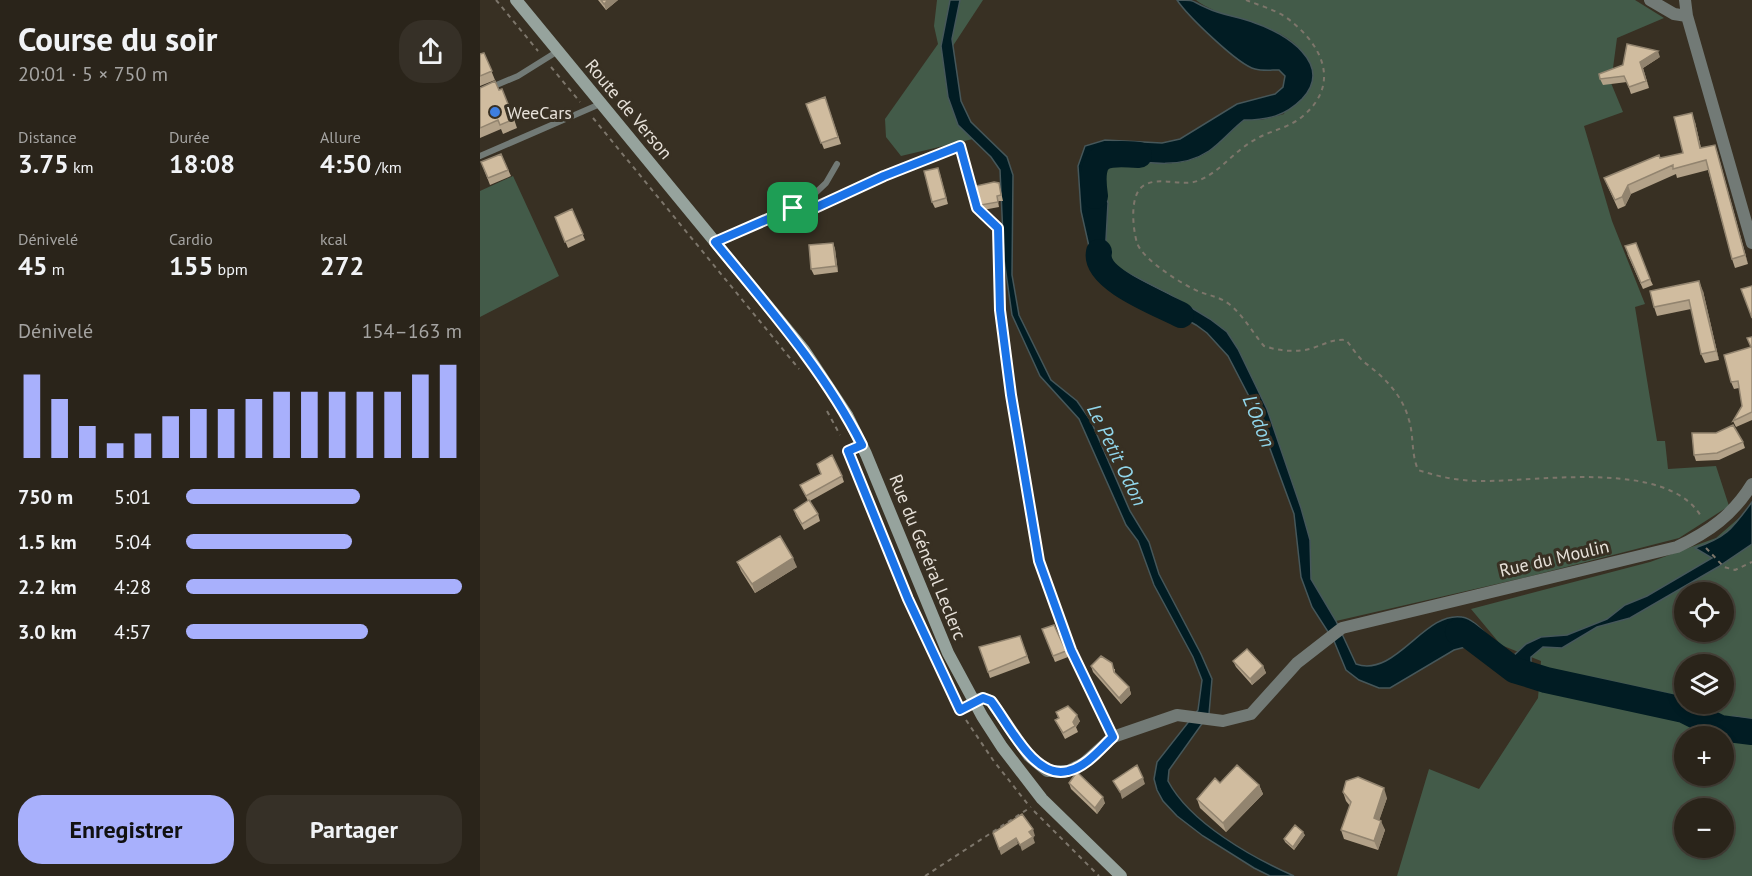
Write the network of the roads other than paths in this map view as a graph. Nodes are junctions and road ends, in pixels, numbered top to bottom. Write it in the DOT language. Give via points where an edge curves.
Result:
graph roads {
  1 [pos="516,0"];
  2 [pos="1650,0"];
  3 [pos="1685,0"];
  4 [pos="1687,16"];
  5 [pos="558,51"];
  6 [pos="480,92"];
  7 [pos="601,103"];
  8 [pos="480,156"];
  9 [pos="837,164"];
  10 [pos="715,242"];
  11 [pos="1752,243"];
  12 [pos="862,445"];
  13 [pos="848,451"];
  14 [pos="1752,484"];
  15 [pos="1071,650"];
  16 [pos="973,701"];
  17 [pos="960,710"];
  18 [pos="1113,737"];
  19 [pos="1121,876"];
  1 -- 5 [label="main road, Route de Verson"];
  2 -- 4 [label="street" via="1674,14"];
  3 -- 4 [label="street"];
  4 -- 11 [label="street"];
  5 -- 6 [label="lane" via="518,76"];
  5 -- 7 [label="main road, Route de Verson"];
  7 -- 8 [label="lane"];
  7 -- 10 [label="main road, Route de Verson"];
  9 -- 10 [label="lane" via="826,183 807,201"];
  10 -- 12 [label="main road, Rue du Général Leclerc" via="804,350"];
  12 -- 13 [label="lane"];
  12 -- 16 [label="main road, Rue du Général Leclerc" via="948,653"];
  14 -- 18 [label="street, Rue du Moulin" via="1728,516 1704,535 1677,548 1342,628 1297,663 1251,714 1223,721 1177,715"];
  15 -- 18 [label="lane"];
  16 -- 17 [label="lane"];
  16 -- 18 [label="street" via="991,701 1029,756 1047,771 1068,771 1084,763"];
  16 -- 19 [label="main road, Rue du Général Leclerc" via="1002,747 1042,798"];
}
